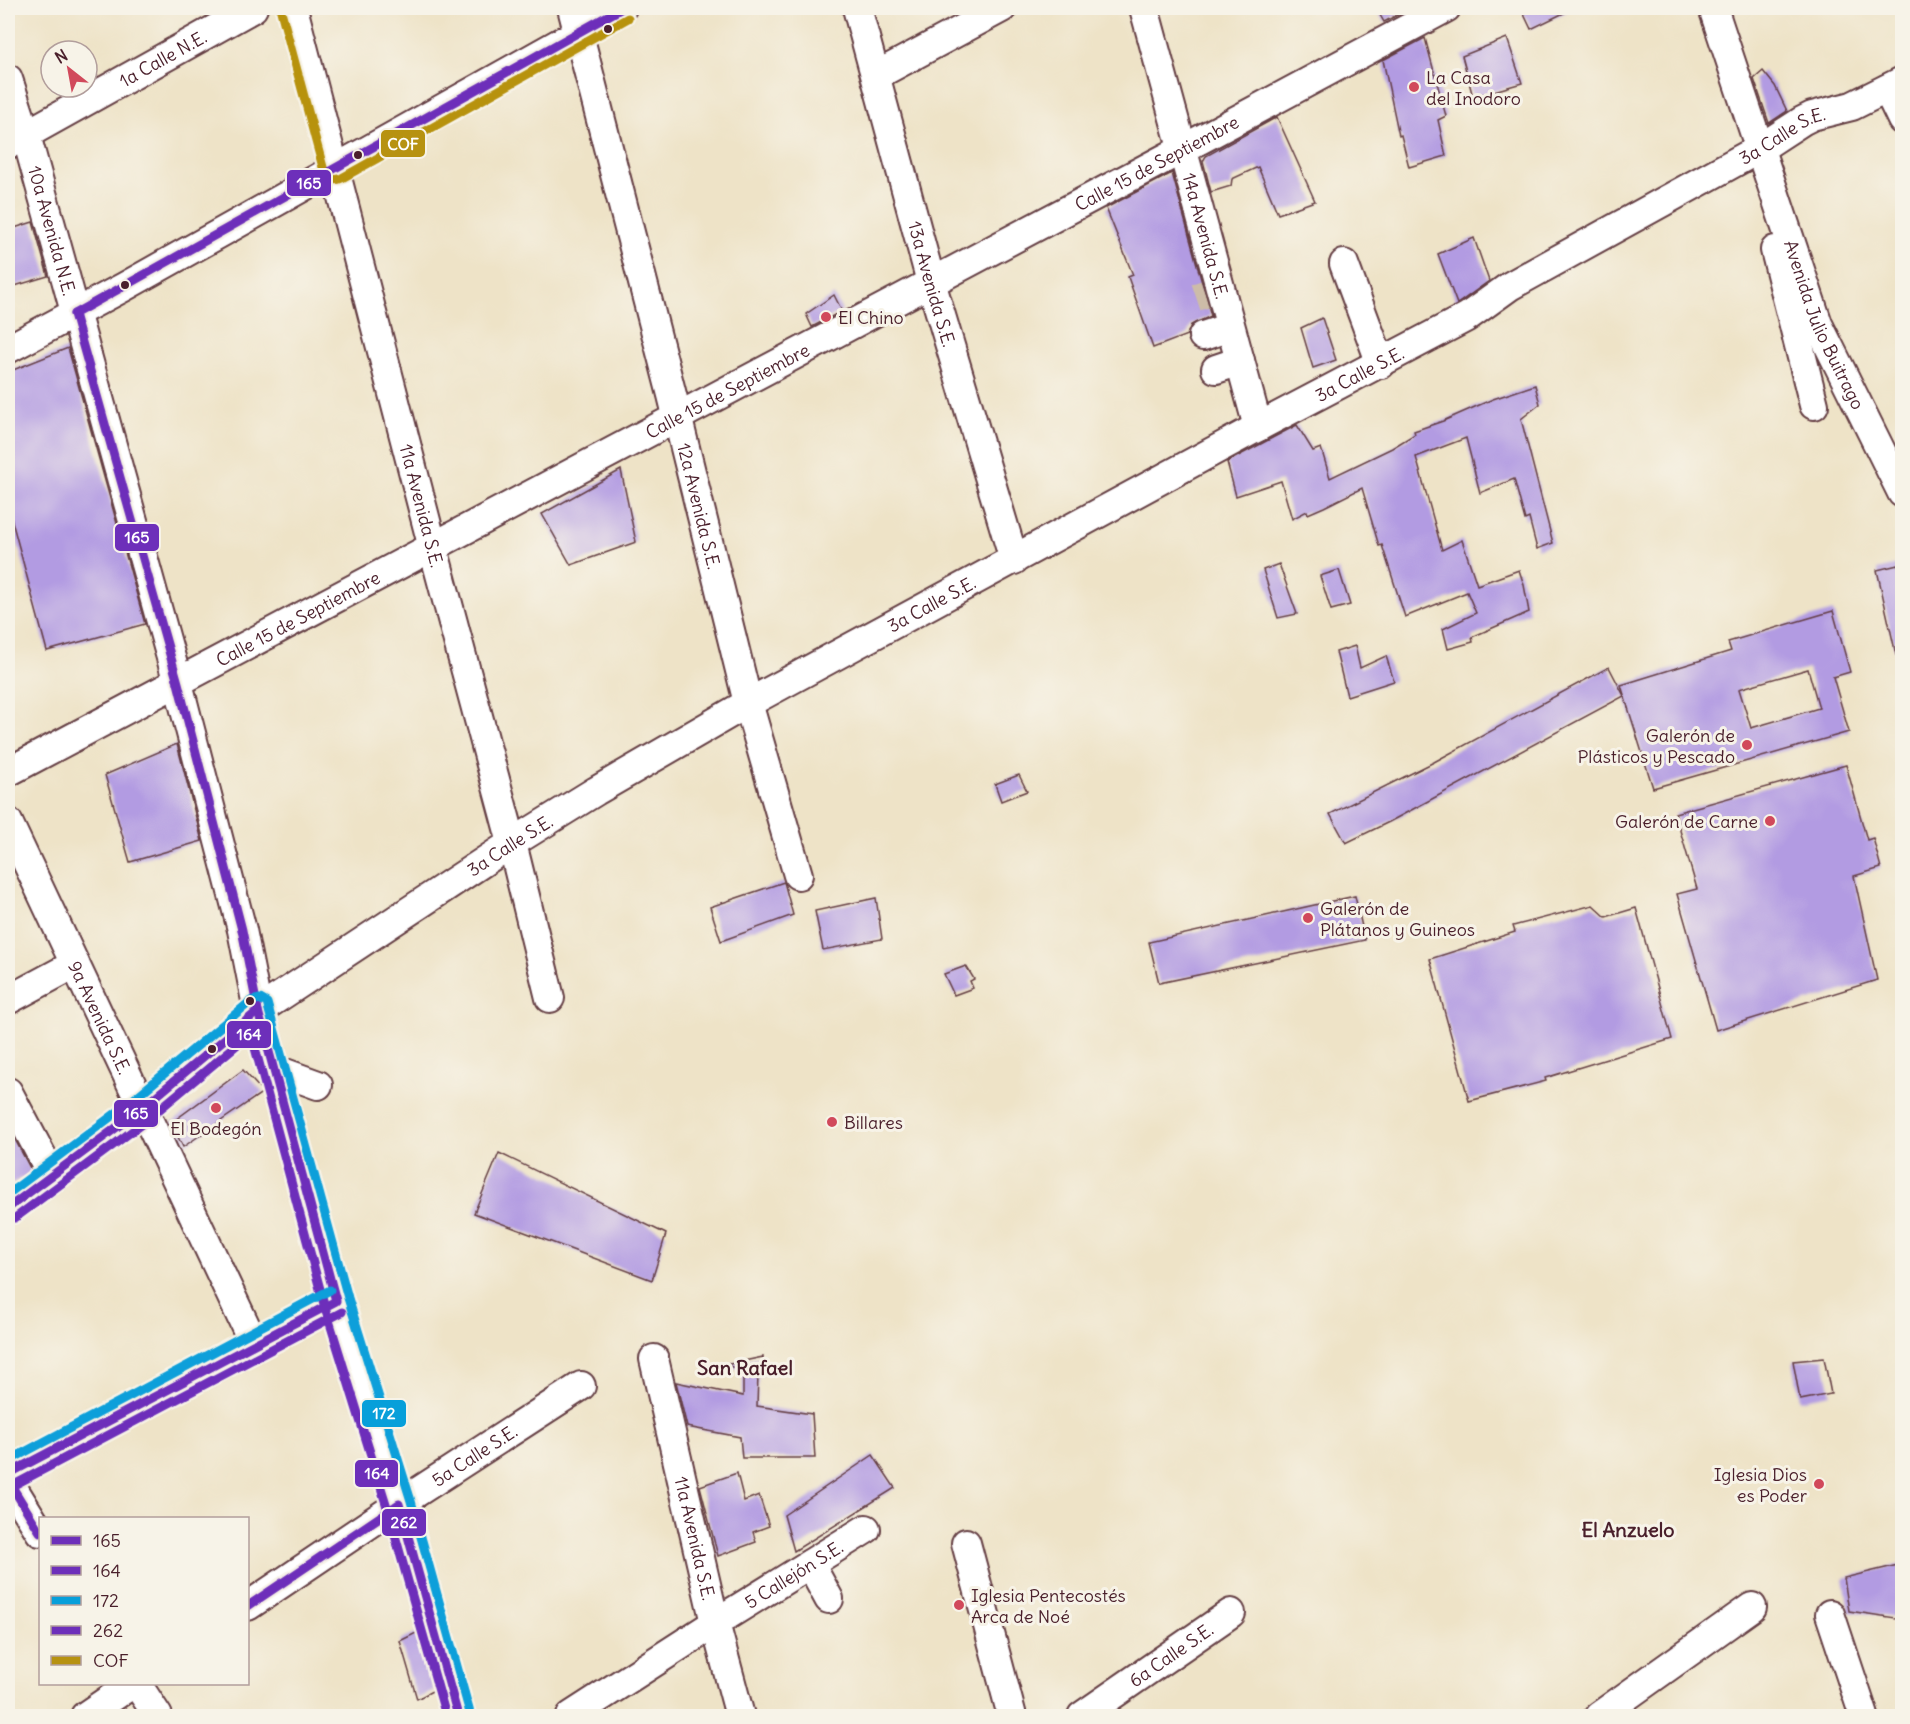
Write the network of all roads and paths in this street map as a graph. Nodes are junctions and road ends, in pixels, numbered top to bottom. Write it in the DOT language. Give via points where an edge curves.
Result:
graph roads {
  1 [pos="253,8"];
  2 [pos="293,8"];
  3 [pos="622,8"];
  4 [pos="857,8"];
  5 [pos="1002,8"];
  6 [pos="1144,8"];
  7 [pos="1713,8"];
  8 [pos="1438,9"];
  9 [pos="575,20"];
  10 [pos="877,75"];
  11 [pos="8,79"];
  12 [pos="1895,85"];
  13 [pos="1902,120"];
  14 [pos="16,140"];
  15 [pos="1181,150"];
  16 [pos="1751,153"];
  17 [pos="336,168"];
  18 [pos="1344,264"];
  19 [pos="931,282"];
  20 [pos="74,314"];
  21 [pos="1230,327"];
  22 [pos="1203,336"];
  23 [pos="8,349"];
  24 [pos="1380,364"];
  25 [pos="1814,405"];
  26 [pos="678,417"];
  27 [pos="1258,427"];
  28 [pos="1902,493"];
  29 [pos="433,548"];
  30 [pos="1014,560"];
  31 [pos="178,683"];
  32 [pos="748,703"];
  33 [pos="8,772"];
  34 [pos="8,822"];
  35 [pos="512,843"];
  36 [pos="798,874"];
  37 [pos="75,964"];
  38 [pos="550,998"];
  39 [pos="8,1000"];
  40 [pos="258,1011"];
  41 [pos="274,1069"];
  42 [pos="318,1084"];
  43 [pos="8,1092"];
  44 [pos="142,1107"];
  45 [pos="53,1177"];
  46 [pos="8,1209"];
  47 [pos="336,1301"];
  48 [pos="254,1344"];
  49 [pos="654,1359"];
  50 [pos="581,1386"];
  51 [pos="8,1474"];
  52 [pos="8,1480"];
  53 [pos="399,1504"];
  54 [pos="866,1529"];
  55 [pos="39,1530"];
  56 [pos="966,1544"];
  57 [pos="810,1564"];
  58 [pos="829,1599"];
  59 [pos="249,1605"];
  60 [pos="1752,1607"];
  61 [pos="1231,1613"];
  62 [pos="1830,1614"];
  63 [pos="715,1623"];
  64 [pos="129,1685"];
  65 [pos="138,1685"];
  66 [pos="86,1716"];
  67 [pos="158,1716"];
  68 [pos="458,1716"];
  69 [pos="571,1716"];
  70 [pos="740,1716"];
  71 [pos="1012,1716"];
  72 [pos="1082,1716"];
  73 [pos="1599,1716"];
  74 [pos="1864,1716"];
  1 -- 14 [label="street, 1a Calle N.E."];
  2 -- 17 [label="street, 11a Avenida S.E."];
  3 -- 9 [label="street"];
  4 -- 10 [label="street, 13a Avenida S.E."];
  5 -- 10 [label="street"];
  6 -- 15 [label="street, 14a Avenida S.E." via="1158,43"];
  7 -- 16 [label="street"];
  8 -- 15 [label="street, Calle 15 de Septiembre"];
  9 -- 17 [label="street"];
  9 -- 26 [label="street, 12a Avenida S.E."];
  10 -- 19 [label="street, 13a Avenida S.E."];
  11 -- 14 [label="street, 10a Avenida N.E."];
  12 -- 13 [label="street"];
  12 -- 16 [label="street, 3a Calle S.E." via="1852,106 1812,116"];
  14 -- 20 [label="street, 10a Avenida N.E."];
  15 -- 19 [label="street, Calle 15 de Septiembre"];
  15 -- 21 [label="street, 14a Avenida S.E."];
  16 -- 24 [label="street, 3a Calle S.E." via="1510,286 1467,317"];
  16 -- 25 [label="street"];
  16 -- 28 [label="street, Avenida Julio Buitrago" via="1818,324"];
  17 -- 20 [label="street"];
  17 -- 29 [label="street, 11a Avenida S.E."];
  18 -- 24 [label="street"];
  19 -- 26 [label="street, Calle 15 de Septiembre"];
  19 -- 30 [label="street, 13a Avenida S.E."];
  20 -- 23 [label="street"];
  20 -- 31 [label="street, 10a Avenida N.E."];
  21 -- 22 [label="street"];
  21 -- 27 [label="street, 14a Avenida S.E."];
  24 -- 27 [label="street, 3a Calle S.E."];
  26 -- 29 [label="street, Calle 15 de Septiembre"];
  26 -- 32 [label="street, 12a Avenida S.E."];
  27 -- 30 [label="street, 3a Calle S.E."];
  29 -- 31 [label="street, Calle 15 de Septiembre"];
  29 -- 35 [label="street, 11a Avenida S.E."];
  30 -- 32 [label="street, 3a Calle S.E."];
  31 -- 33 [label="street, Calle 15 de Septiembre"];
  31 -- 40 [label="street, 10a Avenida N.E." via="242,930"];
  32 -- 35 [label="street, 3a Calle S.E."];
  32 -- 36 [label="street, 12a Avenida S.E."];
  34 -- 37 [label="street, 9a Avenida S.E."];
  35 -- 38 [label="street, 11a Avenida S.E."];
  35 -- 40 [label="street, 3a Calle S.E."];
  37 -- 39 [label="street"];
  37 -- 44 [label="street, 9a Avenida S.E."];
  40 -- 41 [label="street, 10a Avenida N.E."];
  40 -- 44 [label="street, 3a Calle S.E."];
  41 -- 42 [label="street"];
  41 -- 47 [label="street, 10a Avenida N.E."];
  43 -- 45 [label="street"];
  44 -- 45 [label="street, 3a Calle S.E."];
  44 -- 48 [label="street, 9a Avenida S.E."];
  45 -- 46 [label="street, 3a Calle S.E."];
  47 -- 48 [label="street"];
  47 -- 53 [label="street, 10a Avenida N.E."];
  48 -- 51 [label="street"];
  49 -- 63 [label="street, 11a Avenida S.E."];
  50 -- 53 [label="street, 5a Calle S.E."];
  52 -- 55 [label="street"];
  53 -- 59 [label="street, 5a Calle S.E."];
  53 -- 68 [label="street, 10a Avenida N.E."];
  54 -- 57 [label="street, 5 Callejón S.E."];
  56 -- 71 [label="street"];
  57 -- 58 [label="street"];
  57 -- 63 [label="street, 5 Callejón S.E."];
  60 -- 73 [label="street"];
  61 -- 72 [label="street, 6a Calle S.E."];
  62 -- 74 [label="street"];
  63 -- 69 [label="street, 5 Callejón S.E."];
  63 -- 70 [label="street, 11a Avenida S.E."];
  64 -- 66 [label="street"];
  65 -- 67 [label="street"];
}
